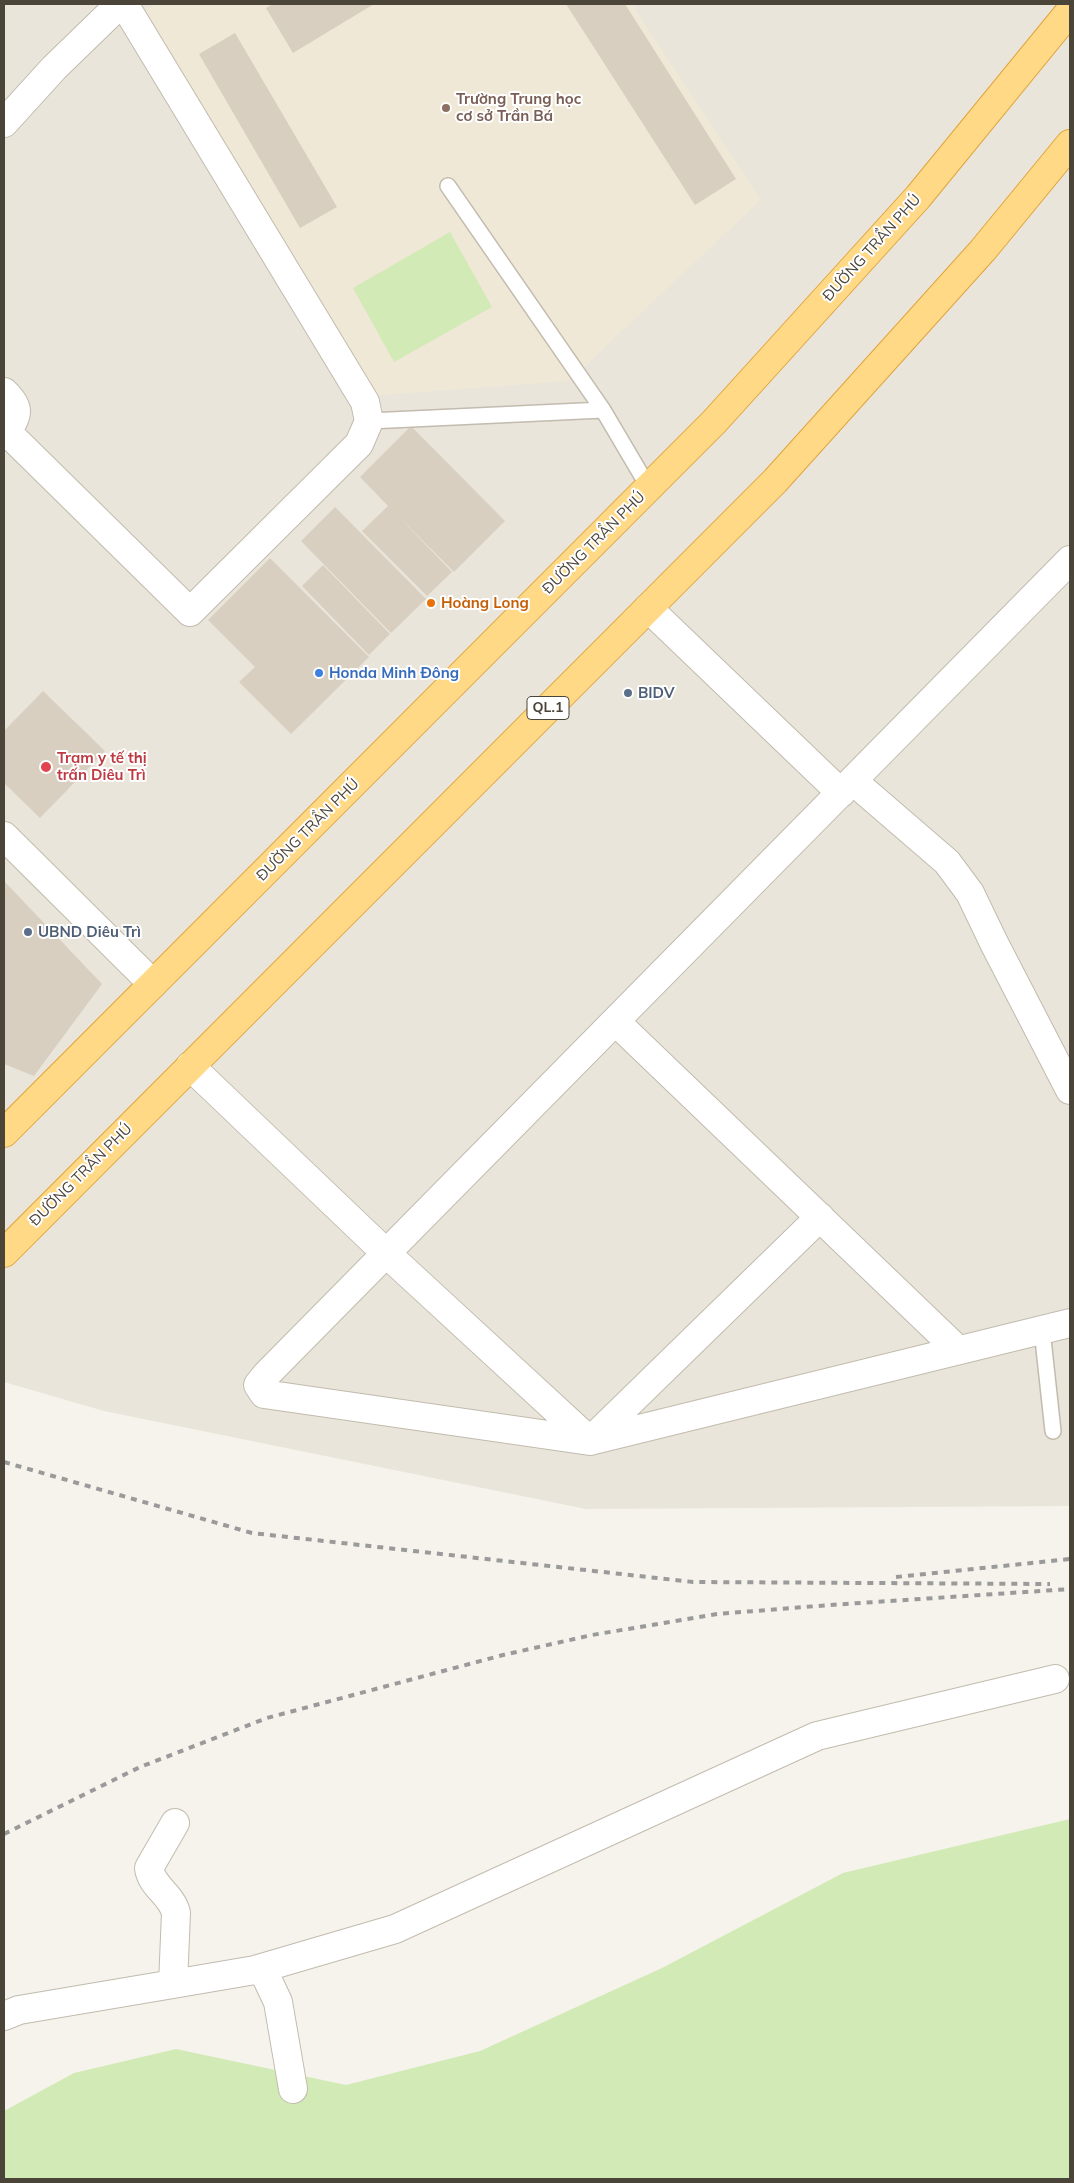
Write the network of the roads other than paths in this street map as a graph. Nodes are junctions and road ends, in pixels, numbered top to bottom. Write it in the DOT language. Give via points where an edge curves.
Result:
graph roads {
  1 [pos="122,4"];
  2 [pos="1070,11"];
  3 [pos="4,123"];
  4 [pos="1070,144"];
  5 [pos="448,186"];
  6 [pos="4,392"];
  7 [pos="603,410"];
  8 [pos="369,421"];
  9 [pos="5,434"];
  10 [pos="649,488"];
  11 [pos="1070,560"];
  12 [pos="648,608"];
  13 [pos="847,787"];
  14 [pos="4,836"];
  15 [pos="153,984"];
  16 [pos="616,1022"];
  17 [pos="190,1066"];
  18 [pos="1070,1090"];
  19 [pos="4,1134"];
  20 [pos="820,1217"];
  21 [pos="4,1253"];
  22 [pos="387,1254"];
  23 [pos="1070,1323"];
  24 [pos="1042,1330"];
  25 [pos="958,1350"];
  26 [pos="1053,1431"];
  27 [pos="590,1441"];
  28 [pos="1055,1679"];
  29 [pos="176,1822"];
  30 [pos="262,1968"];
  31 [pos="173,1984"];
  32 [pos="4,2016"];
  33 [pos="293,2089"];
  1 -- 3 [label="street" via="54,68"];
  1 -- 8 [label="street" via="366,402"];
  2 -- 10 [label="highway, ĐƯỜNG TRẦN PHÚ" via="918,197 714,422"];
  4 -- 12 [label="highway, ĐƯỜNG TRẦN PHÚ / QL.1" via="983,250 781,474"];
  5 -- 7 [label="lane"];
  6 -- 9 [label="street" via="16,410"];
  7 -- 8 [label="lane"];
  7 -- 10 [label="lane"];
  8 -- 9 [label="street" via="359,444 190,612"];
  10 -- 15 [label="highway, ĐƯỜNG TRẦN PHÚ"];
  11 -- 13 [label="street"];
  12 -- 13 [label="street"];
  12 -- 17 [label="highway, ĐƯỜNG TRẦN PHÚ / QL.1"];
  13 -- 16 [label="street"];
  13 -- 18 [label="street" via="947,862 970,893"];
  14 -- 15 [label="street"];
  15 -- 19 [label="highway, ĐƯỜNG TRẦN PHÚ"];
  16 -- 20 [label="street"];
  16 -- 22 [label="street"];
  17 -- 21 [label="highway, ĐƯỜNG TRẦN PHÚ / QL.1"];
  17 -- 22 [label="street"];
  20 -- 25 [label="street"];
  20 -- 27 [label="street"];
  22 -- 27 [label="street"];
  22 -- 27 [label="street" via="266,1375 258,1385 264,1394"];
  23 -- 24 [label="street"];
  24 -- 25 [label="street"];
  24 -- 26 [label="lane"];
  25 -- 27 [label="street"];
  28 -- 30 [label="street" via="817,1736 394,1930"];
  29 -- 31 [label="street" via="149,1868 150,1876 174,1903"];
  30 -- 31 [label="street"];
  30 -- 33 [label="street" via="278,2002"];
  31 -- 32 [label="street" via="19,2010"];
}
